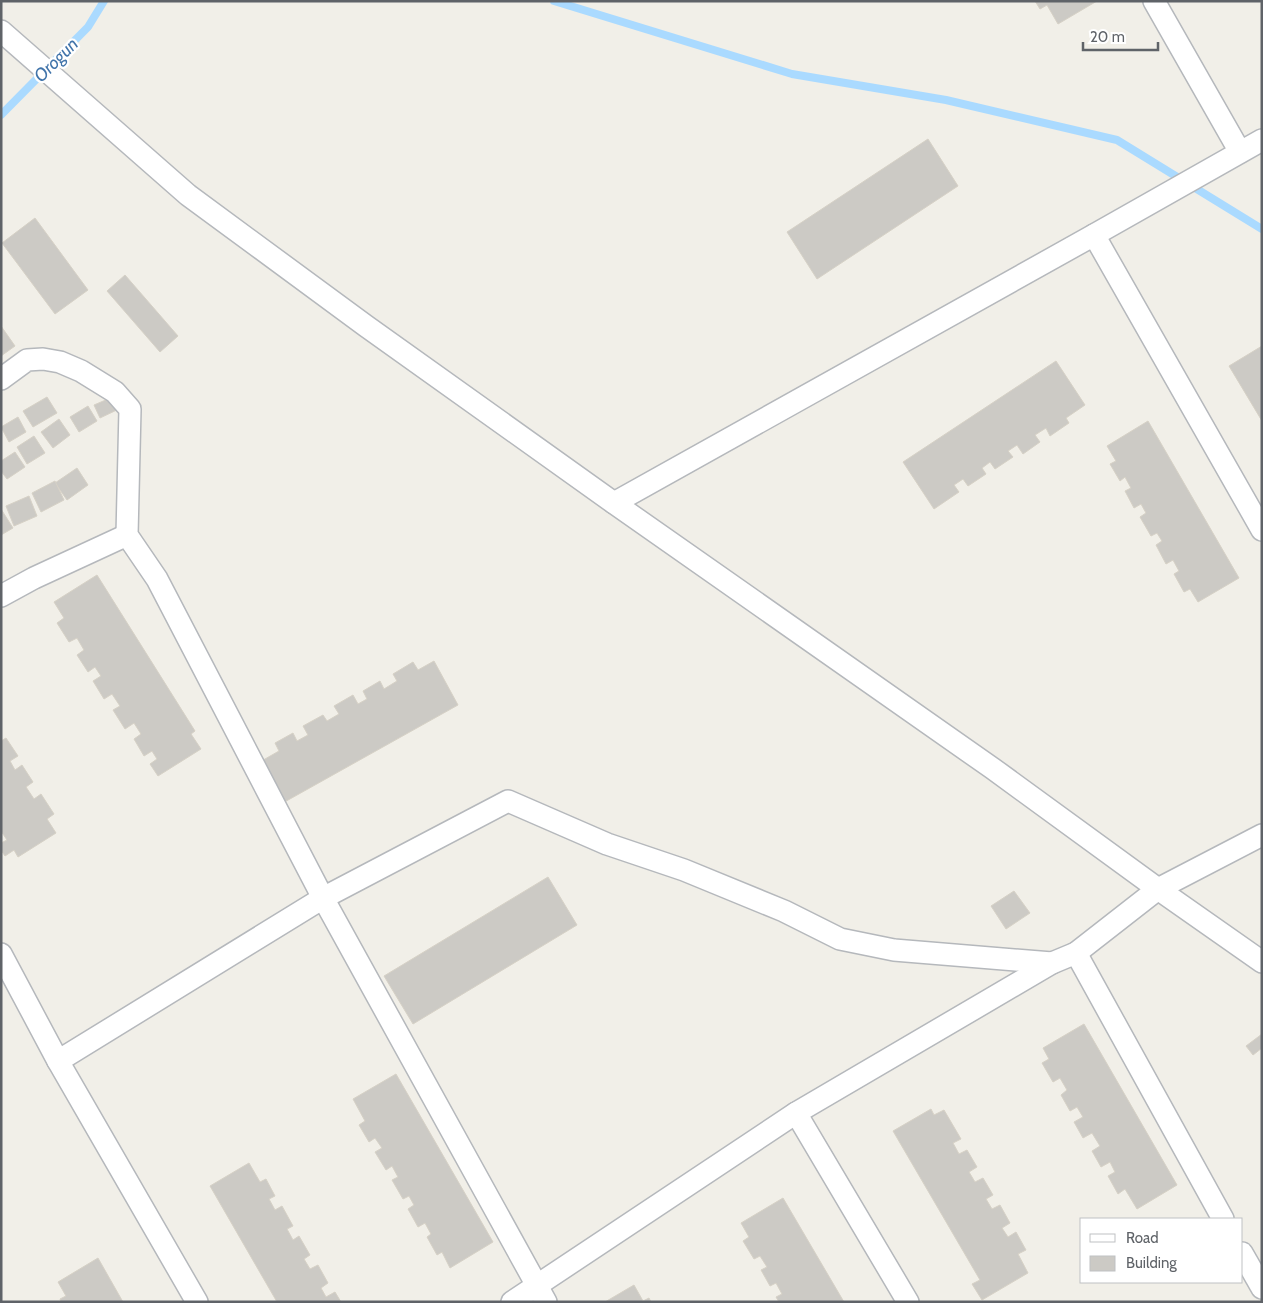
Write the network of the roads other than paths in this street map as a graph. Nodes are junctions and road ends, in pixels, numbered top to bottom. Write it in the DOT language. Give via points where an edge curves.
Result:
graph roads {
  1 [pos="1154,1"];
  2 [pos="1,31"];
  3 [pos="1262,140"];
  4 [pos="1240,152"];
  5 [pos="1094,235"];
  6 [pos="1,379"];
  7 [pos="614,503"];
  8 [pos="1262,530"];
  9 [pos="127,535"];
  10 [pos="1,596"];
  11 [pos="1262,835"];
  12 [pos="1158,889"];
  13 [pos="323,898"];
  14 [pos="1076,952"];
  15 [pos="1,954"];
  16 [pos="1262,962"];
  17 [pos="1052,963"];
  18 [pos="58,1061"];
  19 [pos="796,1114"];
  20 [pos="1222,1218"];
  21 [pos="1243,1255"];
  22 [pos="1262,1288"];
  23 [pos="542,1294"];
  24 [pos="197,1302"];
  25 [pos="512,1302"];
  26 [pos="908,1302"];
  1 -- 4 [label="street"];
  2 -- 7 [label="street" via="188,195"];
  3 -- 4 [label="street"];
  4 -- 5 [label="street"];
  5 -- 7 [label="street"];
  5 -- 8 [label="street"];
  6 -- 9 [label="street" via="27,360 60,362 115,392 130,409"];
  7 -- 12 [label="street" via="992,768"];
  9 -- 10 [label="street"];
  9 -- 13 [label="street" via="157,579"];
  11 -- 12 [label="street"];
  12 -- 14 [label="street"];
  12 -- 16 [label="street"];
  13 -- 17 [label="street" via="508,800 607,844 684,870 784,911 840,939 894,950"];
  13 -- 18 [label="street"];
  13 -- 23 [label="street"];
  14 -- 17 [label="street"];
  14 -- 20 [label="street"];
  15 -- 18 [label="street"];
  17 -- 19 [label="street"];
  18 -- 24 [label="street"];
  19 -- 23 [label="street"];
  19 -- 26 [label="street"];
  21 -- 22 [label="street"];
  23 -- 25 [label="street"];
}
